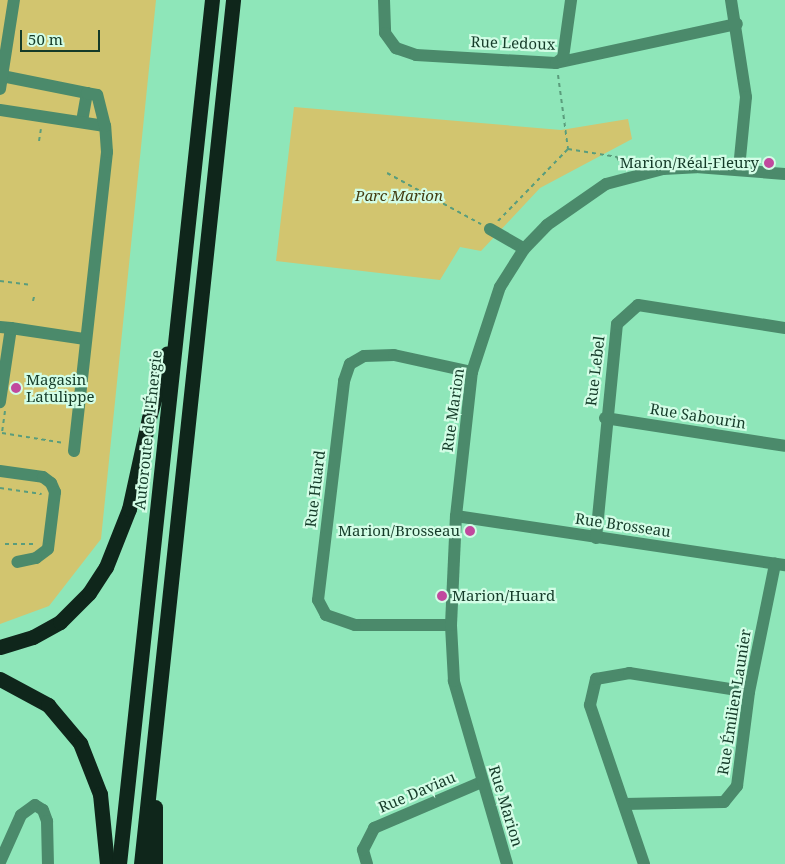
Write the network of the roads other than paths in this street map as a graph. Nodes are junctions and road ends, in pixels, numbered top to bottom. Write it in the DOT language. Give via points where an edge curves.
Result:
graph roads {
  1 [pos="14,0"];
  2 [pos="212,0"];
  3 [pos="232,0"];
  4 [pos="384,0"];
  5 [pos="571,0"];
  6 [pos="731,0"];
  7 [pos="737,24"];
  8 [pos="556,62"];
  9 [pos="1,82"];
  10 [pos="87,93"];
  11 [pos="0,110"];
  12 [pos="82,122"];
  13 [pos="106,126"];
  14 [pos="739,168"];
  15 [pos="785,174"];
  16 [pos="490,229"];
  17 [pos="524,249"];
  18 [pos="179,310"];
  19 [pos="6,328"];
  20 [pos="785,328"];
  21 [pos="85,339"];
  22 [pos="472,372"];
  23 [pos="3,402"];
  24 [pos="605,418"];
  25 [pos="785,446"];
  26 [pos="70,447"];
  27 [pos="0,471"];
  28 [pos="456,516"];
  29 [pos="596,538"];
  30 [pos="17,562"];
  31 [pos="780,565"];
  32 [pos="451,625"];
  33 [pos="0,647"];
  34 [pos="0,679"];
  35 [pos="749,692"];
  36 [pos="156,718"];
  37 [pos="482,782"];
  38 [pos="624,804"];
  39 [pos="0,862"];
  40 [pos="48,864"];
  41 [pos="107,864"];
  42 [pos="119,864"];
  43 [pos="141,864"];
  44 [pos="155,864"];
  45 [pos="367,864"];
  46 [pos="507,864"];
  47 [pos="644,864"];
  1 -- 9 [label="street"];
  2 -- 18 [label="highway, Autoroute de l'Énergie"];
  3 -- 36 [label="highway"];
  4 -- 8 [label="street, Rue Ledoux" via="385,33 396,48 416,55"];
  5 -- 8 [label="street" via="563,58"];
  6 -- 7 [label="street"];
  7 -- 8 [label="street, Rue Ledoux"];
  7 -- 14 [label="street" via="746,98"];
  9 -- 10 [label="street"];
  10 -- 12 [label="street"];
  10 -- 13 [label="street" via="97,95"];
  11 -- 12 [label="street"];
  12 -- 13 [label="street"];
  13 -- 21 [label="street" via="107,152"];
  14 -- 15 [label="street, Rue Marion"];
  14 -- 17 [label="street, Rue Marion" via="663,169 627,176 583,197 547,225"];
  16 -- 17 [label="street"];
  17 -- 22 [label="street, Rue Marion" via="500,287"];
  18 -- 33 [label="highway" via="149,418 129,509 110,560 89,593 60,622 34,637"];
  18 -- 42 [label="highway, Autoroute de l'Énergie"];
  19 -- 21 [label="street"];
  19 -- 23 [label="street"];
  20 -- 24 [label="street, Rue Lebel" via="638,305 617,324"];
  21 -- 26 [label="street"];
  22 -- 28 [label="street, Rue Marion"];
  22 -- 32 [label="street, Rue Huard" via="394,356 364,356 350,364 344,381 318,600 326,615 355,625"];
  24 -- 25 [label="street, Rue Sabourin"];
  24 -- 29 [label="street, Rue Lebel"];
  27 -- 30 [label="street" via="43,478 51,483 55,492 48,549 36,558"];
  28 -- 29 [label="street, Rue Brosseau"];
  28 -- 32 [label="street, Rue Marion"];
  29 -- 31 [label="street, Rue Brosseau"];
  31 -- 35 [label="street, Rue Émilien Launier"];
  32 -- 37 [label="street, Rue Marion" via="454,681"];
  34 -- 41 [label="highway" via="48,705 80,743 100,794"];
  35 -- 38 [label="street, Rue Émilien Launier" via="737,786 724,802"];
  35 -- 38 [label="street" via="628,674 596,679 590,705"];
  36 -- 43 [label="highway"];
  36 -- 44 [label="highway"];
  37 -- 45 [label="street, Rue Daviau" via="374,828 363,850"];
  37 -- 46 [label="street, Rue Marion"];
  38 -- 47 [label="street"];
  39 -- 40 [label="street" via="21,815 35,805 41,808 46,818"];
}
